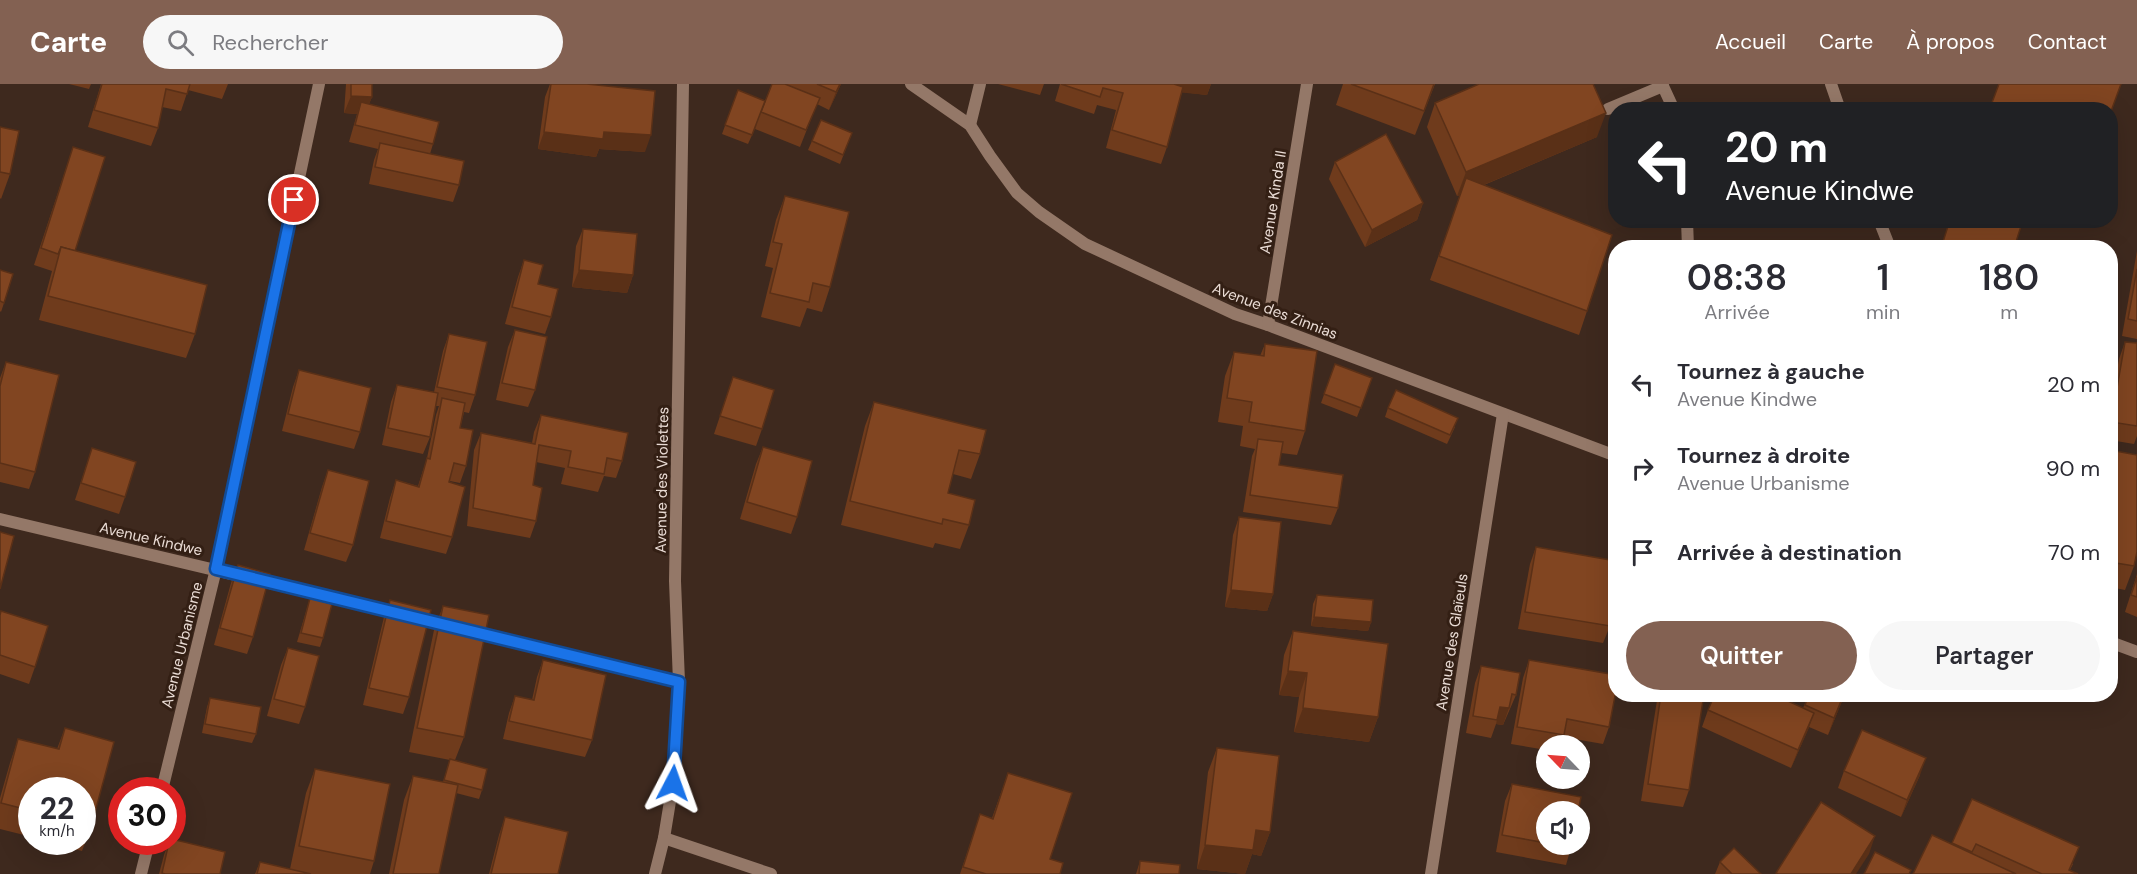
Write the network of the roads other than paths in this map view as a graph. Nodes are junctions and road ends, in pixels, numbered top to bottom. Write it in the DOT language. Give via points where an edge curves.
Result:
graph roads {
  1 [pos="319,84"];
  2 [pos="682,84"];
  3 [pos="910,84"];
  4 [pos="980,84"];
  5 [pos="1307,84"];
  6 [pos="1831,84"];
  7 [pos="1663,85"];
  8 [pos="1624,102"];
  9 [pos="1670,102"];
  10 [pos="1837,102"];
  11 [pos="970,125"];
  12 [pos="1268,324"];
  13 [pos="1503,414"];
  14 [pos="1608,453"];
  15 [pos="0,519"];
  16 [pos="216,569"];
  17 [pos="2118,645"];
  18 [pos="2137,652"];
  19 [pos="679,682"];
  20 [pos="165,777"];
  21 [pos="664,838"];
  22 [pos="146,855"];
  23 [pos="141,874"];
  24 [pos="655,874"];
  25 [pos="771,874"];
  26 [pos="1431,874"];
  1 -- 16 [label="street, Avenue Urbanisme"];
  2 -- 19 [label="street, Avenue des Violettes" via="675,581"];
  3 -- 11 [label="street, Avenue des Zinnias"];
  4 -- 11 [label="street"];
  5 -- 12 [label="street, Avenue Kinda II"];
  6 -- 10 [label="street"];
  7 -- 8 [label="street"];
  7 -- 9 [label="street"];
  11 -- 12 [label="street, Avenue des Zinnias" via="1017,193 1085,244 1235,314"];
  12 -- 13 [label="street, Avenue des Zinnias"];
  13 -- 14 [label="street, Avenue des Zinnias"];
  13 -- 26 [label="street, Avenue des Glaïeuls"];
  15 -- 16 [label="street, Avenue Kindwe"];
  16 -- 19 [label="street, Avenue Kindwe"];
  16 -- 20 [label="street, Avenue Urbanisme"];
  17 -- 18 [label="street"];
  19 -- 21 [label="street, Avenue des Violettes" via="673,783"];
  21 -- 24 [label="street, Avenue des Violettes"];
  21 -- 25 [label="street"];
  22 -- 23 [label="street"];
}
